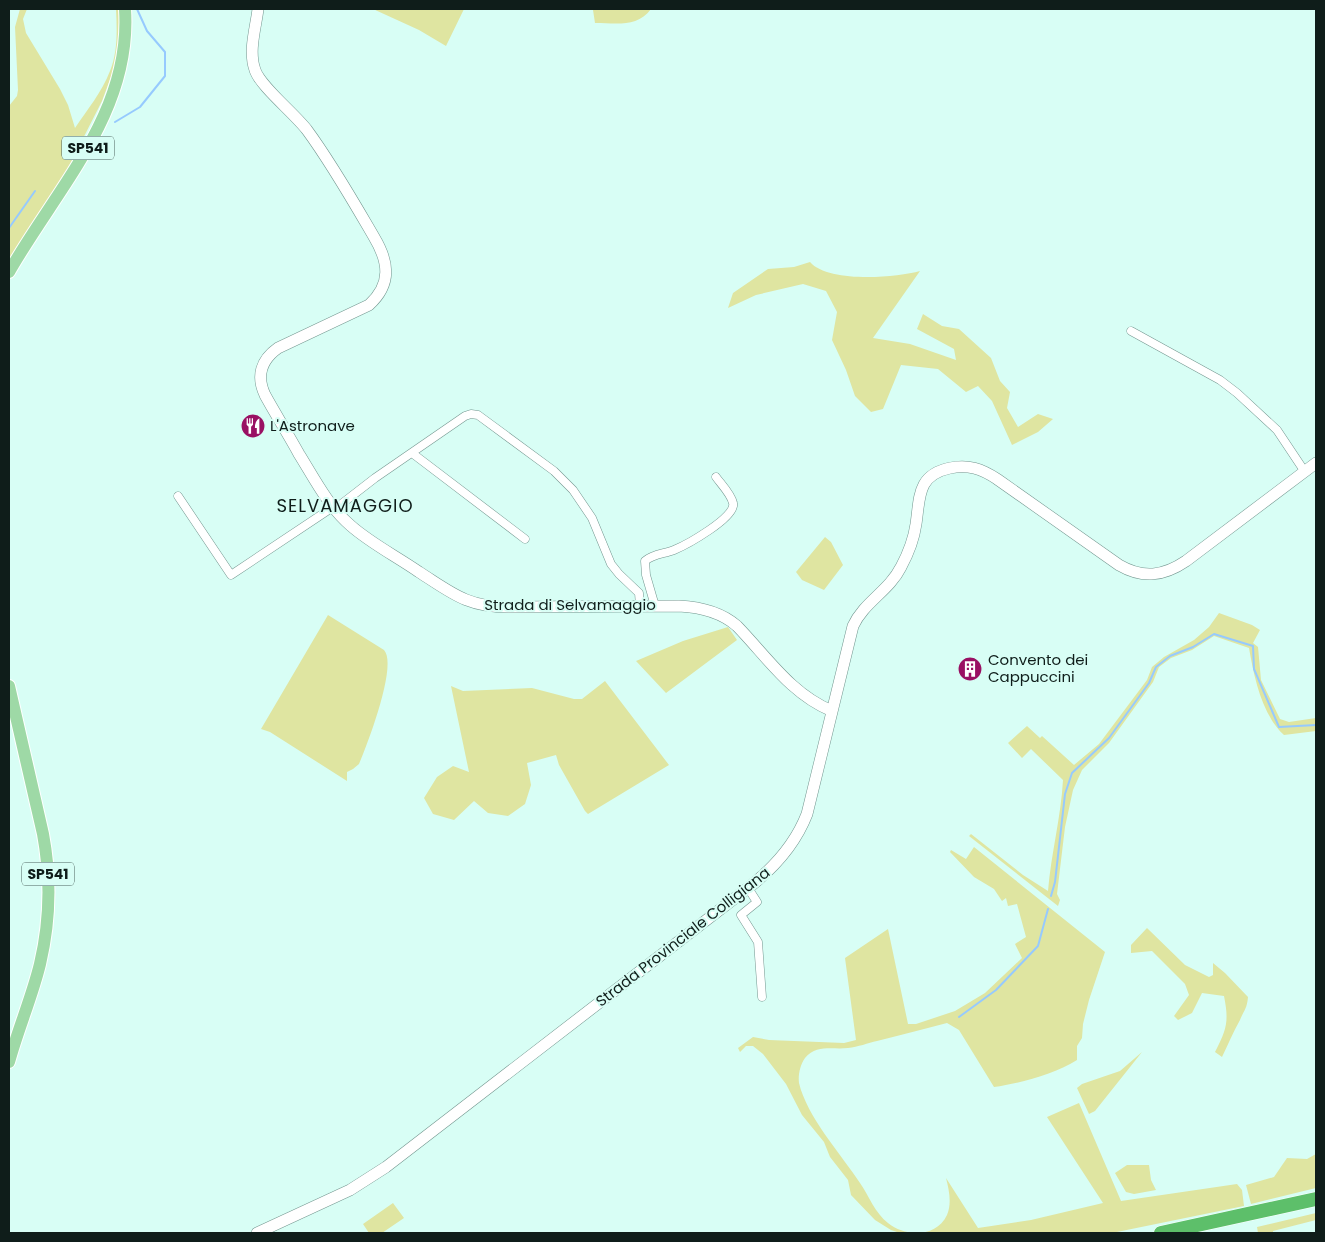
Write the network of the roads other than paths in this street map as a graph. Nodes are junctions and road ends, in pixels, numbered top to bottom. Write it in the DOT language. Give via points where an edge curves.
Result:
graph roads {
  1 [pos="125,9"];
  2 [pos="258,9"];
  3 [pos="9,272"];
  4 [pos="1131,331"];
  5 [pos="412,453"];
  6 [pos="1316,463"];
  7 [pos="1305,472"];
  8 [pos="716,477"];
  9 [pos="178,496"];
  10 [pos="334,508"];
  11 [pos="525,539"];
  12 [pos="640,606"];
  13 [pos="655,606"];
  14 [pos="9,686"];
  15 [pos="832,711"];
  16 [pos="748,888"];
  17 [pos="762,997"];
  18 [pos="9,1062"];
  19 [pos="1316,1199"];
  20 [pos="1316,1207"];
  21 [pos="258,1233"];
  22 [pos="1161,1233"];
  23 [pos="1198,1233"];
  1 -- 3 [label="main road, SP541" via="122,62 100,122 78,166"];
  2 -- 10 [label="main road, Strada di Selvamaggio" via="253,58 256,74 312,137 382,250 385,261 384,285 370,305 278,348 267,358 260,372 261,387 267,399"];
  4 -- 7 [label="street" via="1220,380 1245,399 1279,433"];
  5 -- 10 [label="street"];
  5 -- 11 [label="street"];
  5 -- 12 [label="street" via="465,416 474,414 482,417 573,490 592,518 611,564 639,593"];
  6 -- 7 [label="main road, Strada Provinciale Colligiana"];
  7 -- 15 [label="main road, Strada Provinciale Colligiana" via="1186,561 1165,572 1150,575 1120,565 980,470 969,466 937,473 926,481 920,492 915,529 901,567 890,585 855,622"];
  8 -- 13 [label="street" via="733,501 733,510 685,544 645,561"];
  9 -- 10 [label="street" via="231,575"];
  10 -- 12 [label="main road, Strada di Selvamaggio" via="365,536 474,604 508,607"];
  12 -- 13 [label="main road, Strada di Selvamaggio"];
  13 -- 15 [label="main road, Strada di Selvamaggio" via="693,607 728,619 793,686"];
  14 -- 18 [label="main road, SP541" via="44,834 49,889 40,965"];
  15 -- 16 [label="main road, Strada Provinciale Colligiana" via="802,826 783,856"];
  16 -- 17 [label="street" via="757,902 741,915 758,942"];
  16 -- 21 [label="main road, Strada Provinciale Colligiana" via="374,1176 342,1195"];
  19 -- 22 [label="highway"];
  20 -- 23 [label="highway"];
}
